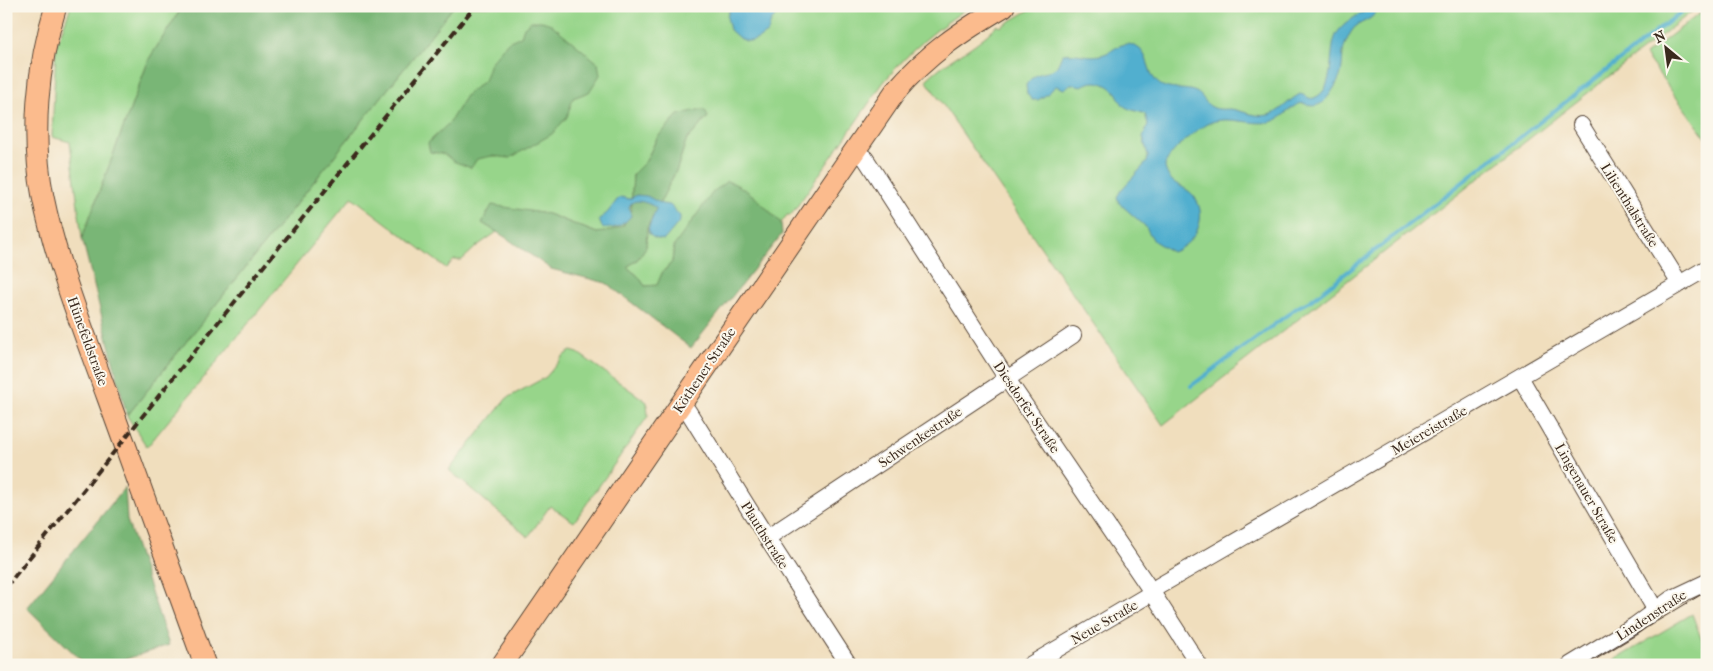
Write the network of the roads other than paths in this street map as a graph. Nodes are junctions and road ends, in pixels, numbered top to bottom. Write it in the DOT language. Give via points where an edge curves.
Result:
graph roads {
  1 [pos="56,6"];
  2 [pos="1004,6"];
  3 [pos="1581,125"];
  4 [pos="854,151"];
  5 [pos="1707,268"];
  6 [pos="1680,284"];
  7 [pos="1073,335"];
  8 [pos="1520,377"];
  9 [pos="1007,379"];
  10 [pos="682,404"];
  11 [pos="767,538"];
  12 [pos="1707,582"];
  13 [pos="1152,592"];
  14 [pos="1655,609"];
  15 [pos="205,665"];
  16 [pos="502,665"];
  17 [pos="849,665"];
  18 [pos="1030,665"];
  19 [pos="1198,665"];
  20 [pos="1570,665"];
  1 -- 15 [label="main road, Hünefeldstraße" via="47,35 38,94 43,196 78,318"];
  2 -- 4 [label="main road, Köthener Straße" via="938,49 908,77"];
  3 -- 6 [label="street, Lilienthalstraße"];
  4 -- 9 [label="street, Diesdorfer Straße" via="865,158"];
  4 -- 10 [label="main road, Köthener Straße"];
  5 -- 6 [label="street, Meiereistraße"];
  6 -- 8 [label="street, Meiereistraße"];
  7 -- 9 [label="street, Schwenkestraße"];
  8 -- 13 [label="street, Meiereistraße"];
  8 -- 14 [label="street, Lingenauer Straße"];
  9 -- 11 [label="street, Schwenkestraße"];
  9 -- 13 [label="street, Diesdorfer Straße"];
  10 -- 11 [label="street, Plauthstraße"];
  10 -- 16 [label="main road, Köthener Straße"];
  11 -- 17 [label="street, Plauthstraße"];
  12 -- 14 [label="street, Lindenstraße"];
  13 -- 18 [label="street, Neue Straße"];
  13 -- 19 [label="street, Diesdorfer Straße"];
  14 -- 20 [label="street, Lindenstraße" via="1634,626"];
}
